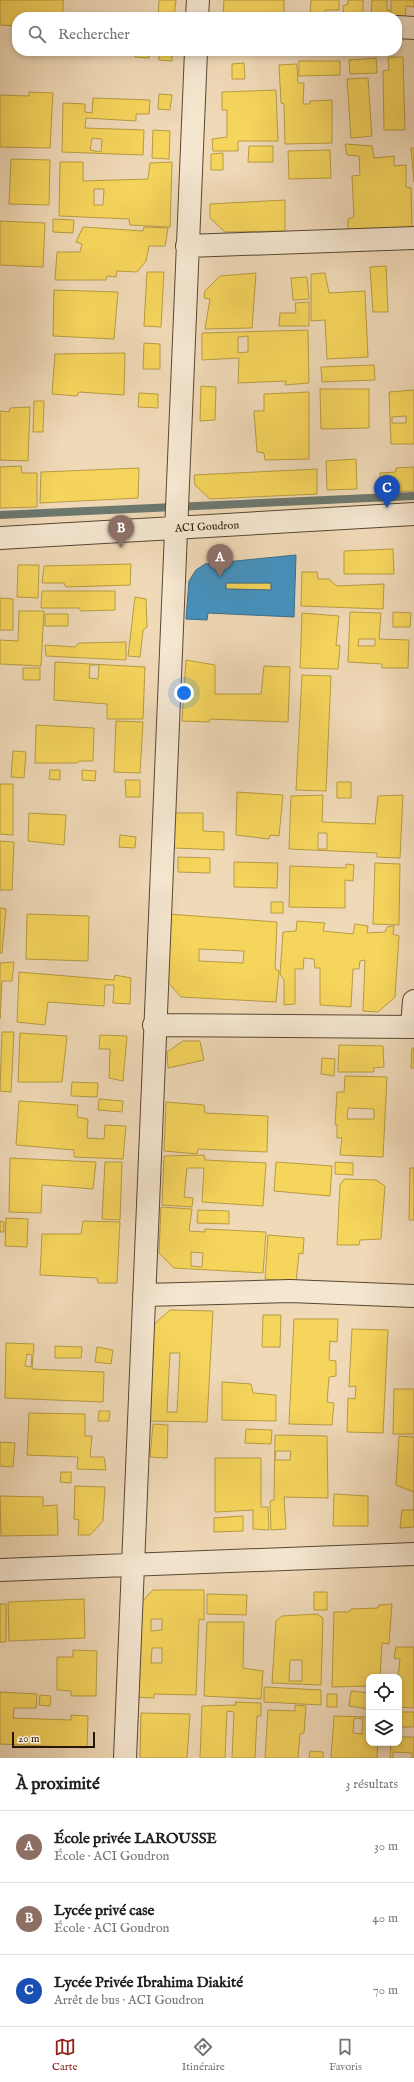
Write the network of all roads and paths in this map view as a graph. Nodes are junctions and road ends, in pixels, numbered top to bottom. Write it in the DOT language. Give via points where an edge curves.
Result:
graph roads {
  1 [pos="198,0"];
  2 [pos="197,12"];
  3 [pos="402,27"];
  4 [pos="414,28"];
  5 [pos="196,56"];
  6 [pos="414,238"];
  7 [pos="187,246"];
  8 [pos="414,514"];
  9 [pos="176,529"];
  10 [pos="0,538"];
  11 [pos="414,1001"];
  12 [pos="154,1025"];
  13 [pos="413,1027"];
  14 [pos="144,1295"];
  15 [pos="414,1296"];
  16 [pos="414,1554"];
  17 [pos="133,1566"];
  18 [pos="0,1570"];
  19 [pos="125,1758"];
  1 -- 2 [label="street"];
  3 -- 4 [label="street"];
  5 -- 7 [label="street"];
  6 -- 7 [label="street"];
  7 -- 9 [label="street"];
  8 -- 9 [label="street, ACI Goudron"];
  9 -- 10 [label="street, ACI Goudron"];
  9 -- 12 [label="street"];
  11 -- 13 [label="street"];
  12 -- 13 [label="street"];
  12 -- 14 [label="street"];
  14 -- 15 [label="street" via="290,1291"];
  14 -- 17 [label="street"];
  16 -- 17 [label="street"];
  17 -- 18 [label="street"];
  17 -- 19 [label="street"];
}
